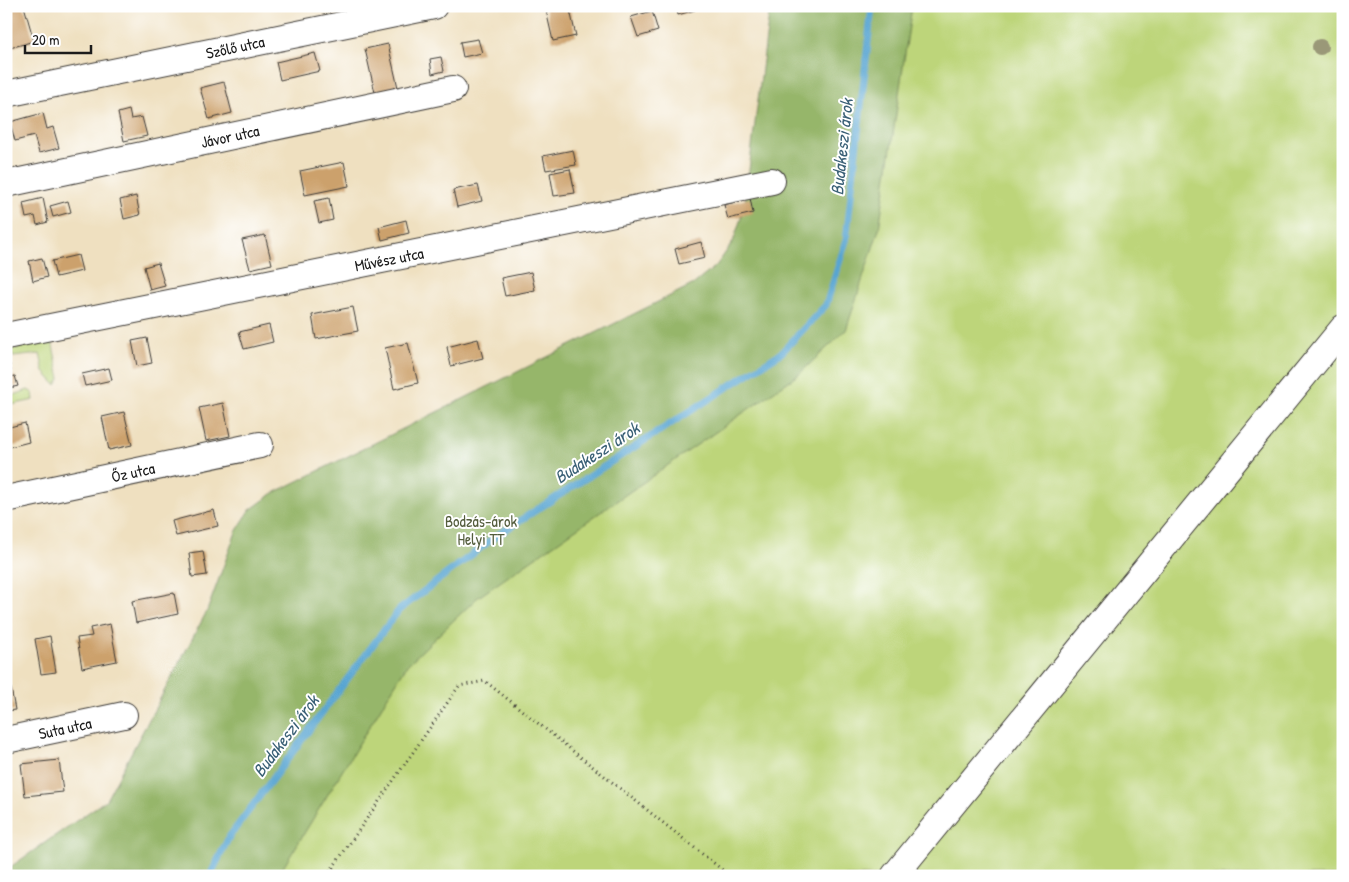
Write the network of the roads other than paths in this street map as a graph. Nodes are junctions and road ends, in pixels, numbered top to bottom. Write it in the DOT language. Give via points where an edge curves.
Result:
graph roads {
  1 [pos="434,6"];
  2 [pos="453,89"];
  3 [pos="6,94"];
  4 [pos="772,181"];
  5 [pos="6,184"];
  6 [pos="1343,328"];
  7 [pos="7,347"];
  8 [pos="260,445"];
  9 [pos="6,499"];
  10 [pos="124,715"];
  11 [pos="6,740"];
  12 [pos="894,876"];
  1 -- 3 [label="street, Szőlő utca"];
  2 -- 5 [label="street, Jávor utca"];
  4 -- 7 [label="street, Művész utca"];
  6 -- 12 [label="street"];
  8 -- 9 [label="street, Őz utca"];
  10 -- 11 [label="street, Suta utca"];
}
